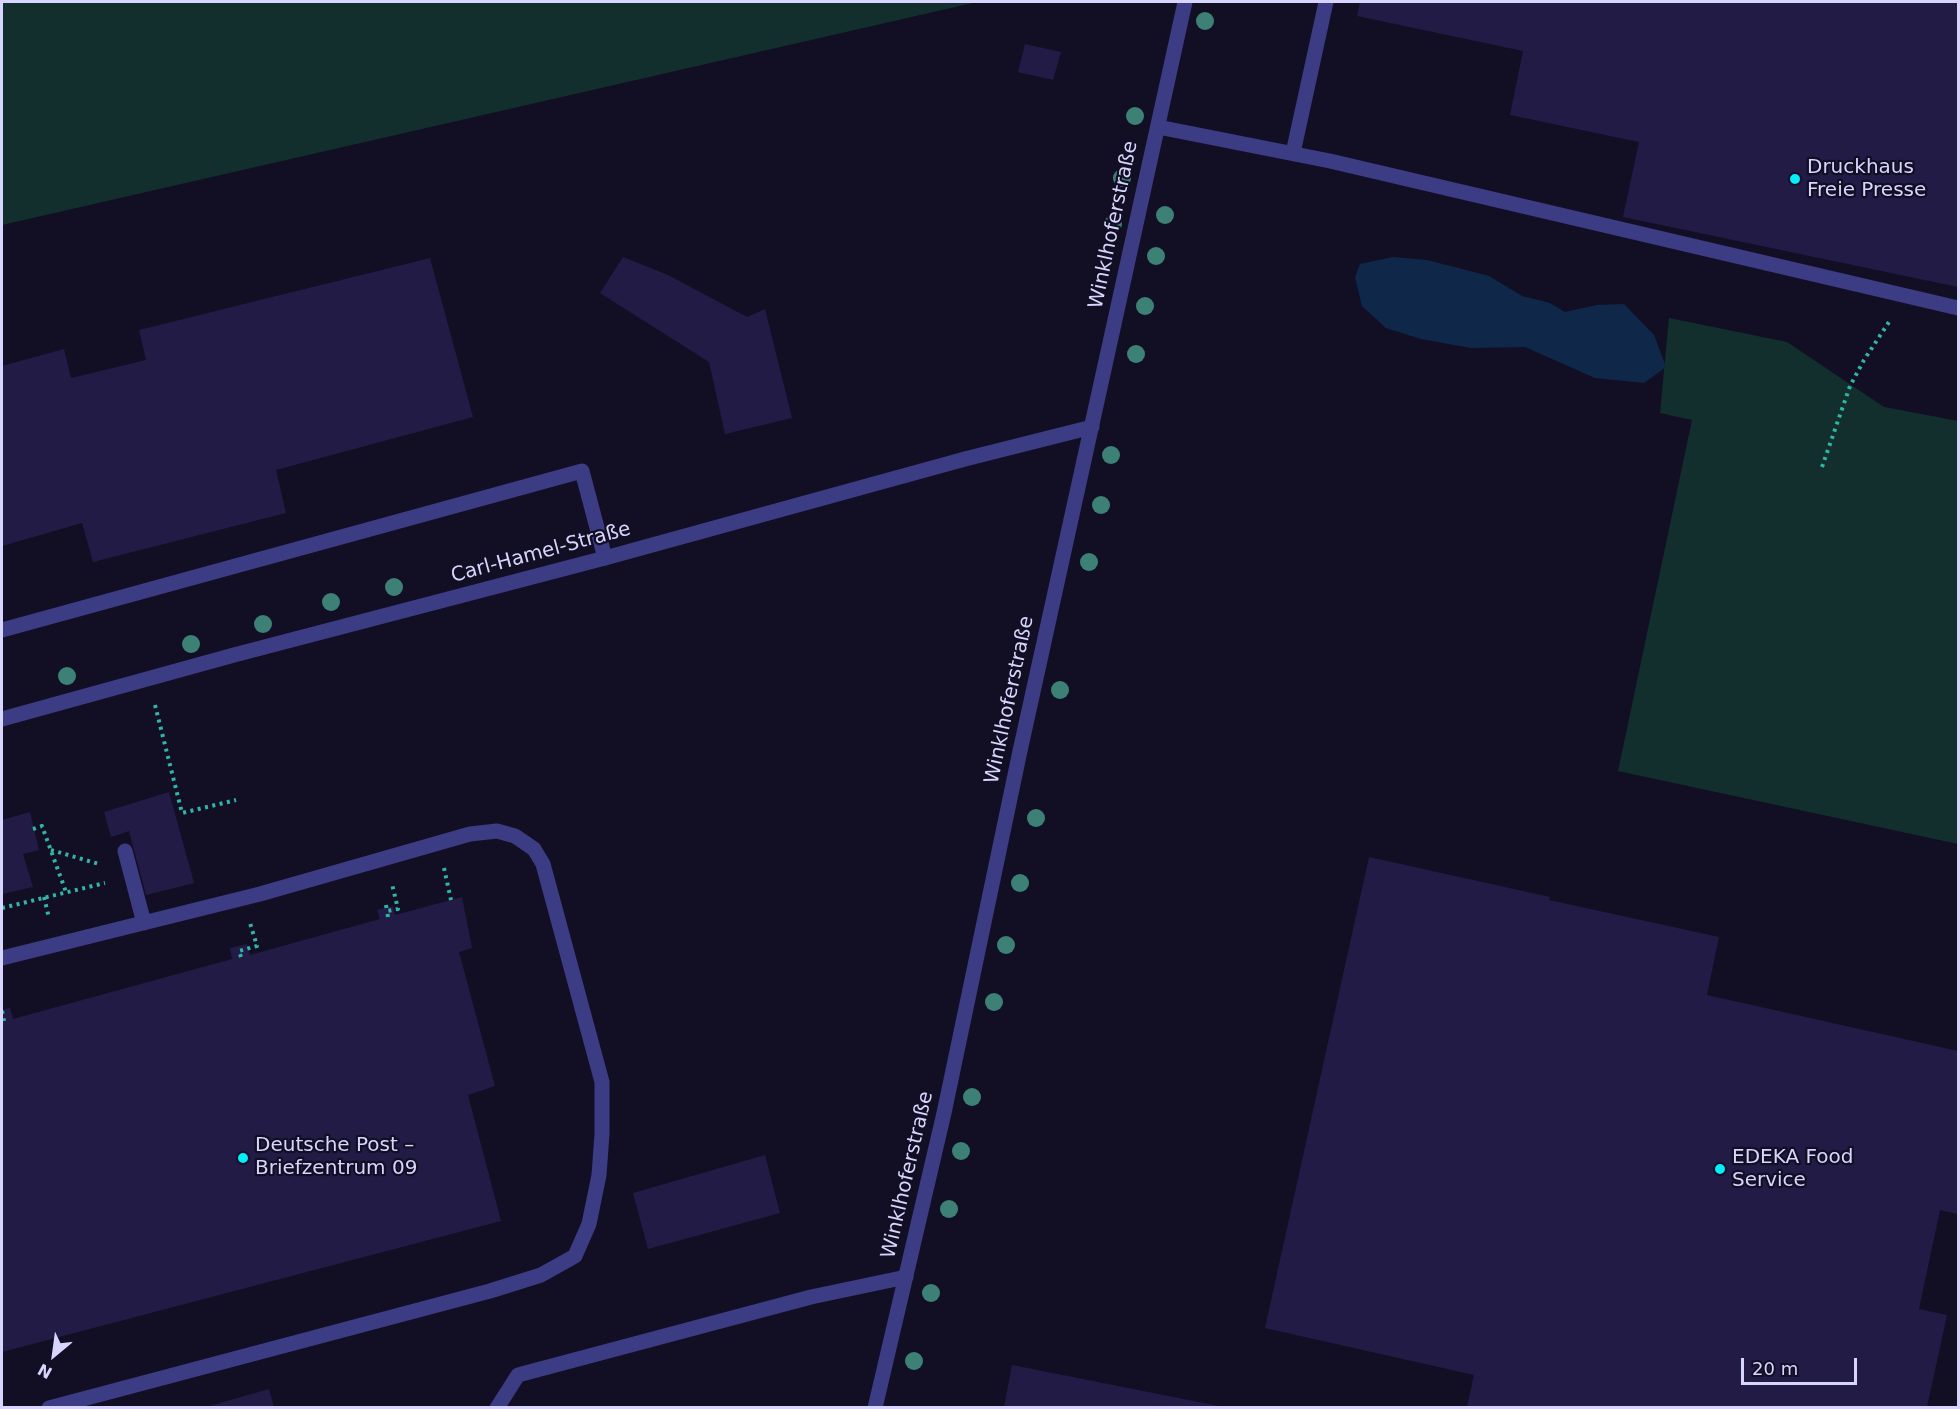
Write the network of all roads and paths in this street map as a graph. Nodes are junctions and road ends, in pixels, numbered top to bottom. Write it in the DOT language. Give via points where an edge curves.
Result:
graph roads {
  1 [pos="1185,2"];
  2 [pos="1326,2"];
  3 [pos="1158,127"];
  4 [pos="1293,153"];
  5 [pos="1959,308"];
  6 [pos="1875,346"];
  7 [pos="1092,427"];
  8 [pos="1822,467"];
  9 [pos="605,558"];
  10 [pos="2,630"];
  11 [pos="148,678"];
  12 [pos="2,719"];
  13 [pos="236,800"];
  14 [pos="33,829"];
  15 [pos="51,850"];
  16 [pos="125,851"];
  17 [pos="366,864"];
  18 [pos="132,875"];
  19 [pos="66,892"];
  20 [pos="386,904"];
  21 [pos="2,908"];
  22 [pos="387,911"];
  23 [pos="388,917"];
  24 [pos="144,923"];
  25 [pos="2,958"];
  26 [pos="2,1011"];
  27 [pos="4,1021"];
  28 [pos="906,1277"];
  29 [pos="49,1407"];
  30 [pos="497,1407"];
  31 [pos="876,1407"];
  1 -- 3 [label="street, Winklhoferstraße"];
  2 -- 4 [label="street"];
  3 -- 4 [label="street"];
  3 -- 7 [label="street, Winklhoferstraße"];
  4 -- 5 [label="street"];
  6 -- 8 [label="path" via="1850,386"];
  7 -- 9 [label="street, Carl-Hamel-Straße"];
  7 -- 28 [label="street, Winklhoferstraße"];
  9 -- 10 [label="street" via="582,471"];
  9 -- 11 [label="street, Carl-Hamel-Straße"];
  11 -- 12 [label="street, Carl-Hamel-Straße"];
  11 -- 13 [label="path" via="182,813"];
  14 -- 15 [label="path" via="42,826"];
  15 -- 18 [label="path"];
  15 -- 19 [label="path"];
  16 -- 18 [label="street"];
  17 -- 22 [label="path" via="391,880 398,909"];
  17 -- 24 [label="street"];
  17 -- 29 [label="street" via="470,834 497,831 515,836 534,849 543,864 602,1082 599,1175 589,1224 575,1256 541,1275 490,1292"];
  18 -- 19 [label="path"];
  18 -- 24 [label="street"];
  19 -- 21 [label="path"];
  20 -- 22 [label="path"];
  22 -- 23 [label="path"];
  24 -- 25 [label="street"];
  26 -- 27 [label="path"];
  28 -- 30 [label="street" via="811,1297 519,1376"];
  28 -- 31 [label="street, Winklhoferstraße"];
}
